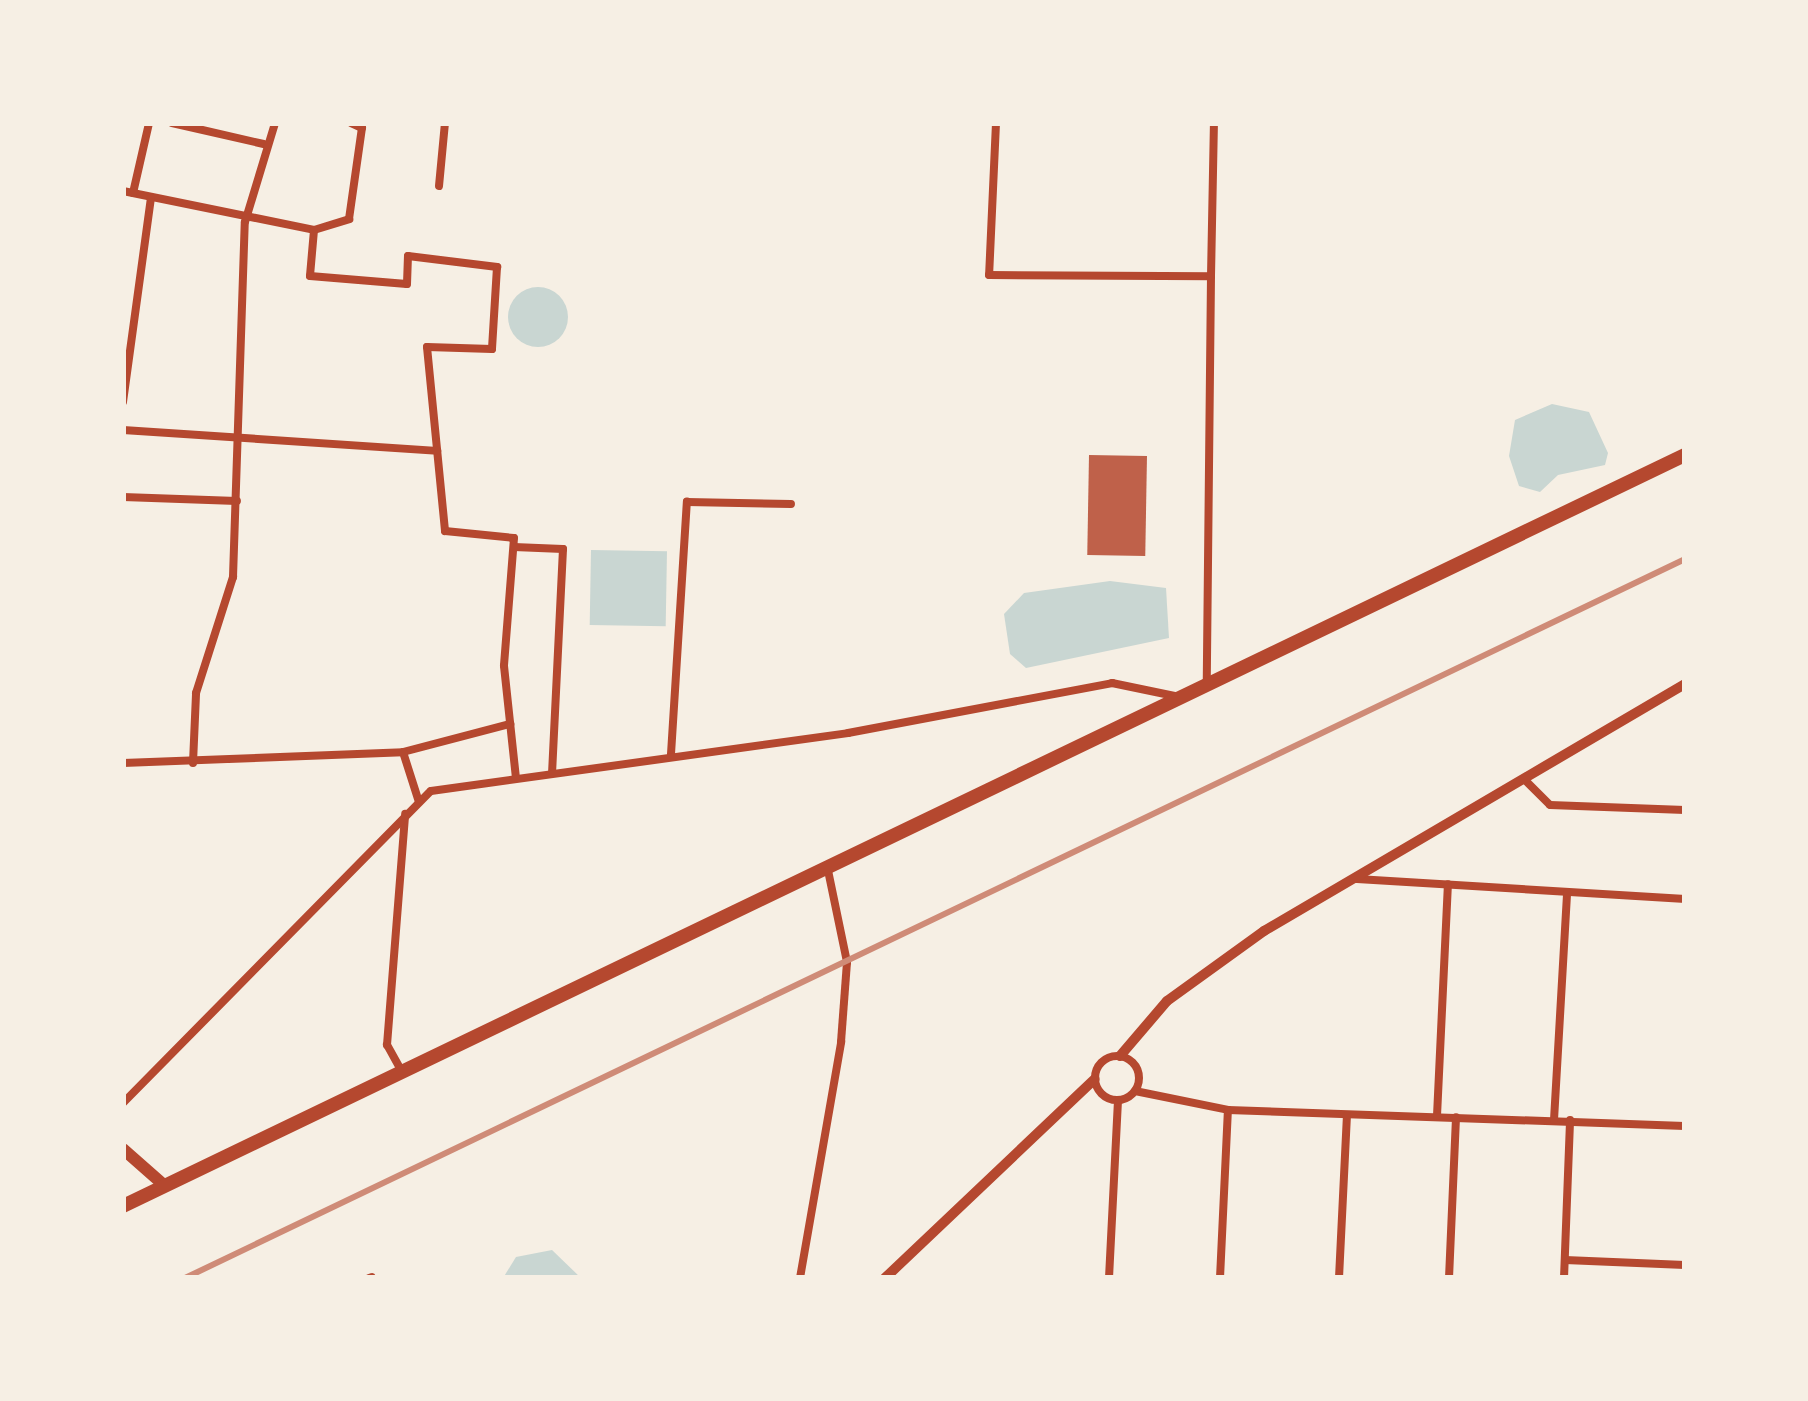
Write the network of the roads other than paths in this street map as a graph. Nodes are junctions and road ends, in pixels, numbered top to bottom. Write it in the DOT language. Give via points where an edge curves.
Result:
graph roads {
  1 [pos="149,123"];
  2 [pos="172,123"];
  3 [pos="275,123"];
  4 [pos="351,123"];
  5 [pos="445,123"];
  6 [pos="996,123"];
  7 [pos="1214,123"];
  8 [pos="264,144"];
  9 [pos="440,186"];
  10 [pos="128,192"];
  11 [pos="151,198"];
  12 [pos="245,222"];
  13 [pos="314,230"];
  14 [pos="1211,276"];
  15 [pos="123,403"];
  16 [pos="123,430"];
  17 [pos="240,433"];
  18 [pos="437,451"];
  19 [pos="1685,455"];
  20 [pos="123,497"];
  21 [pos="237,501"];
  22 [pos="791,504"];
  23 [pos="514,547"];
  24 [pos="1685,684"];
  25 [pos="1207,686"];
  26 [pos="1182,698"];
  27 [pos="510,724"];
  28 [pos="403,752"];
  29 [pos="671,754"];
  30 [pos="123,763"];
  31 [pos="193,763"];
  32 [pos="552,772"];
  33 [pos="517,778"];
  34 [pos="1525,780"];
  35 [pos="419,802"];
  36 [pos="1685,810"];
  37 [pos="405,812"];
  38 [pos="828,871"];
  39 [pos="1351,878"];
  40 [pos="1448,884"];
  41 [pos="1567,892"];
  42 [pos="1685,899"];
  43 [pos="1120,1055"];
  44 [pos="404,1075"];
  45 [pos="1095,1079"];
  46 [pos="1135,1091"];
  47 [pos="1118,1100"];
  48 [pos="123,1103"];
  49 [pos="1228,1110"];
  50 [pos="1347,1115"];
  51 [pos="1437,1117"];
  52 [pos="1456,1117"];
  53 [pos="1554,1120"];
  54 [pos="1570,1120"];
  55 [pos="1685,1126"];
  56 [pos="123,1150"];
  57 [pos="165,1186"];
  58 [pos="126,1202"];
  59 [pos="1565,1260"];
  60 [pos="1685,1265"];
  61 [pos="800,1278"];
  62 [pos="885,1278"];
  63 [pos="1109,1278"];
  64 [pos="1220,1278"];
  65 [pos="1339,1278"];
  66 [pos="1449,1278"];
  67 [pos="1564,1278"];
  1 -- 10 [label="street"];
  2 -- 8 [label="street"];
  3 -- 8 [label="street"];
  4 -- 13 [label="street" via="362,128 349,219"];
  5 -- 9 [label="street"];
  6 -- 14 [label="street" via="989,275"];
  7 -- 14 [label="street"];
  8 -- 12 [label="street"];
  10 -- 11 [label="street"];
  11 -- 12 [label="street"];
  11 -- 15 [label="street"];
  12 -- 13 [label="street"];
  12 -- 17 [label="street"];
  13 -- 18 [label="street" via="310,276 407,284 408,256 497,267 492,349 428,347"];
  14 -- 25 [label="street"];
  16 -- 17 [label="street"];
  17 -- 18 [label="street"];
  17 -- 21 [label="street"];
  18 -- 23 [label="street" via="445,530 514,538"];
  19 -- 25 [label="highway"];
  20 -- 21 [label="street"];
  21 -- 31 [label="street"];
  22 -- 29 [label="street" via="688,502"];
  23 -- 27 [label="street"];
  23 -- 32 [label="street" via="563,549"];
  24 -- 34 [label="street"];
  25 -- 26 [label="highway"];
  26 -- 29 [label="street" via="1112,682"];
  26 -- 38 [label="highway"];
  27 -- 28 [label="street"];
  27 -- 33 [label="street"];
  28 -- 31 [label="street"];
  28 -- 35 [label="street"];
  29 -- 32 [label="street"];
  30 -- 31 [label="street"];
  32 -- 33 [label="street"];
  33 -- 35 [label="street"];
  34 -- 36 [label="street" via="1550,805"];
  34 -- 39 [label="street"];
  35 -- 37 [label="street"];
  37 -- 44 [label="street" via="387,1045"];
  37 -- 48 [label="street"];
  38 -- 44 [label="highway"];
  38 -- 61 [label="street" via="847,962 842,1042"];
  39 -- 40 [label="street"];
  39 -- 43 [label="street" via="1167,1001"];
  40 -- 41 [label="street"];
  40 -- 51 [label="street"];
  41 -- 42 [label="street"];
  41 -- 53 [label="street"];
  43 -- 45 [label="street"];
  43 -- 46 [label="street" via="1137,1069"];
  44 -- 57 [label="highway"];
  45 -- 47 [label="street"];
  45 -- 62 [label="street"];
  46 -- 47 [label="street"];
  46 -- 49 [label="street"];
  47 -- 63 [label="street"];
  49 -- 50 [label="street"];
  49 -- 64 [label="street"];
  50 -- 51 [label="street"];
  50 -- 65 [label="street"];
  51 -- 52 [label="street"];
  52 -- 53 [label="street"];
  52 -- 66 [label="street"];
  53 -- 54 [label="street"];
  54 -- 55 [label="street"];
  54 -- 59 [label="street"];
  56 -- 57 [label="main road"];
  57 -- 58 [label="highway"];
  59 -- 60 [label="street"];
  59 -- 67 [label="street"];
}
